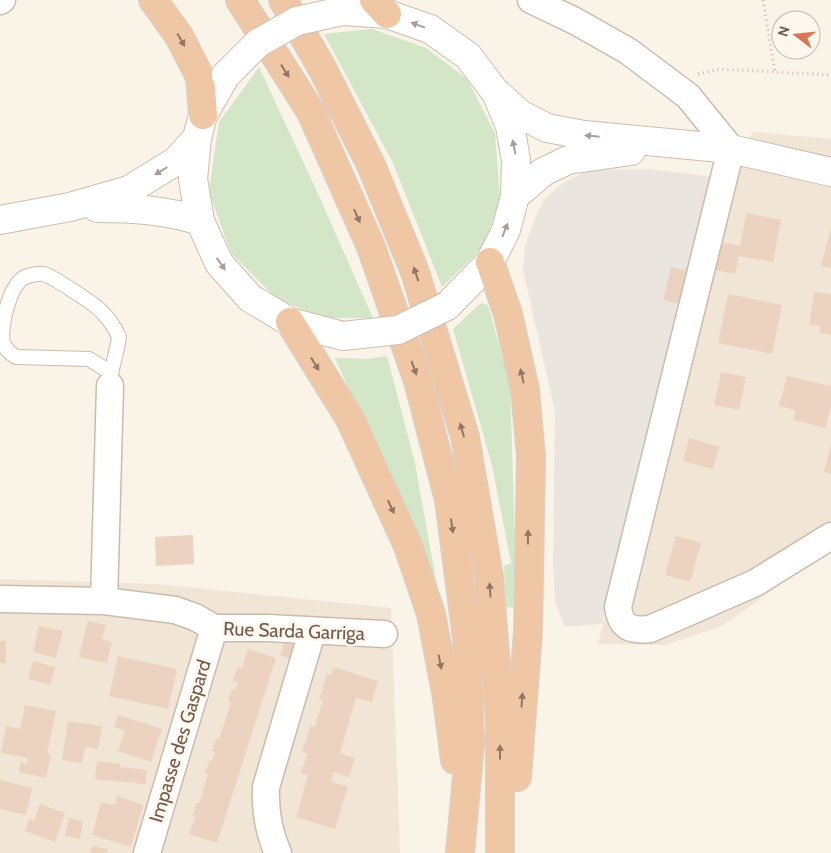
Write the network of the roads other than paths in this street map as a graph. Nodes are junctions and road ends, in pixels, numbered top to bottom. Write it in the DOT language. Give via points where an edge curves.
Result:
graph roads {
  1 [pos="153,0"];
  2 [pos="240,0"];
  3 [pos="283,0"];
  4 [pos="531,0"];
  5 [pos="381,7"];
  6 [pos="496,93"];
  7 [pos="200,127"];
  8 [pos="676,144"];
  9 [pos="731,149"];
  10 [pos="831,172"];
  11 [pos="515,196"];
  12 [pos="70,207"];
  13 [pos="0,220"];
  14 [pos="200,220"];
  15 [pos="490,262"];
  16 [pos="290,322"];
  17 [pos="110,379"];
  18 [pos="831,536"];
  19 [pos="0,599"];
  20 [pos="104,601"];
  21 [pos="214,628"];
  22 [pos="312,632"];
  23 [pos="384,634"];
  24 [pos="147,853"];
  25 [pos="278,853"];
  26 [pos="458,853"];
  27 [pos="500,853"];
  28 [pos="511,853"];
  1 -- 7 [label="highway, one-way" via="179,36 200,77"];
  2 -- 26 [label="highway, one-way" via="311,112 371,248 418,381 449,500 467,638 470,744"];
  27 -- 3 [label="highway, one-way" via="500,719 490,576 465,437 416,272 371,165"];
  4 -- 9 [label="street" via="628,51 671,83 688,96"];
  6 -- 5 [label="main road, one-way" via="468,56 430,29"];
  5 -- 7 [label="main road, bridge" via="297,21 258,43 226,76"];
  8 -- 6 [label="main road, one-way" via="546,128 520,114"];
  11 -- 6 [label="main road, one-way" via="516,160 510,126"];
  7 -- 12 [label="main road, one-way" via="176,161 129,190"];
  7 -- 14 [label="main road" via="193,180"];
  8 -- 9 [label="main road"];
  8 -- 11 [label="main road" via="568,160 543,172"];
  9 -- 10 [label="main road"];
  9 -- 18 [label="street" via="618,606 619,616 624,624 636,630 650,629 755,583"];
  15 -- 11 [label="main road, one-way" via="506,230"];
  12 -- 13 [label="main road"];
  12 -- 14 [label="main road" via="126,208"];
  14 -- 16 [label="main road, one-way" via="219,263 250,298"];
  15 -- 16 [label="main road, bridge" via="447,306 398,330 343,336"];
  28 -- 15 [label="highway, one-way" via="528,632 531,456 525,390 508,314"];
  16 -- 26 [label="highway, one-way" via="350,419 408,546 431,614 455,762"];
  17 -- 17 [label="lane" via="119,337 102,311 44,274 34,274 17,283 10,292 2,332 8,352 16,357 89,359"];
  17 -- 20 [label="street"];
  19 -- 20 [label="street, Rue Sarda Garriga"];
  20 -- 21 [label="street, Rue Sarda Garriga" via="174,610"];
  21 -- 22 [label="street, Rue Sarda Garriga"];
  21 -- 24 [label="street, Impasse des Gaspard"];
  22 -- 23 [label="street, Rue Sarda Garriga"];
  22 -- 25 [label="street" via="266,787 265,808"];
}
